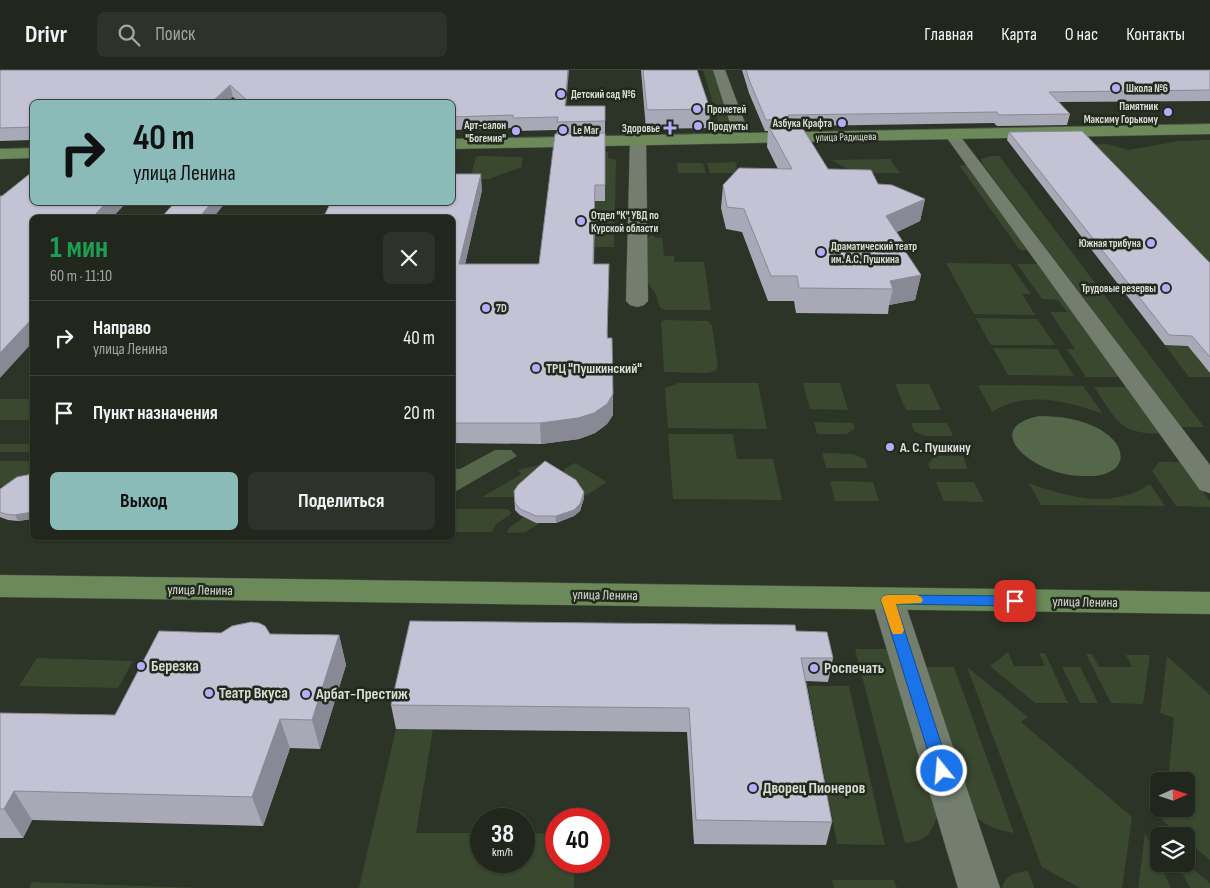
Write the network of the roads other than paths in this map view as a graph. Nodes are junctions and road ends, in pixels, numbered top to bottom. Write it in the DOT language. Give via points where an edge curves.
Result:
graph roads {
  1 [pos="718,70"];
  2 [pos="1210,129"];
  3 [pos="952,135"];
  4 [pos="743,139"];
  5 [pos="638,140"];
  6 [pos="455,144"];
  7 [pos="30,153"];
  8 [pos="0,154"];
  9 [pos="637,301"];
  10 [pos="1210,484"];
  11 [pos="0,586"];
  12 [pos="888,600"];
  13 [pos="1210,603"];
  14 [pos="979,888"];
  1 -- 4 [label="street"];
  2 -- 3 [label="main road, улица Радищева"];
  3 -- 4 [label="main road, улица Радищева"];
  3 -- 10 [label="street"];
  4 -- 5 [label="main road, улица Радищева"];
  5 -- 6 [label="main road, улица Радищева"];
  5 -- 9 [label="street"];
  7 -- 8 [label="main road"];
  11 -- 12 [label="main road, улица Ленина"];
  12 -- 13 [label="main road, улица Ленина"];
  12 -- 14 [label="street"];
}
